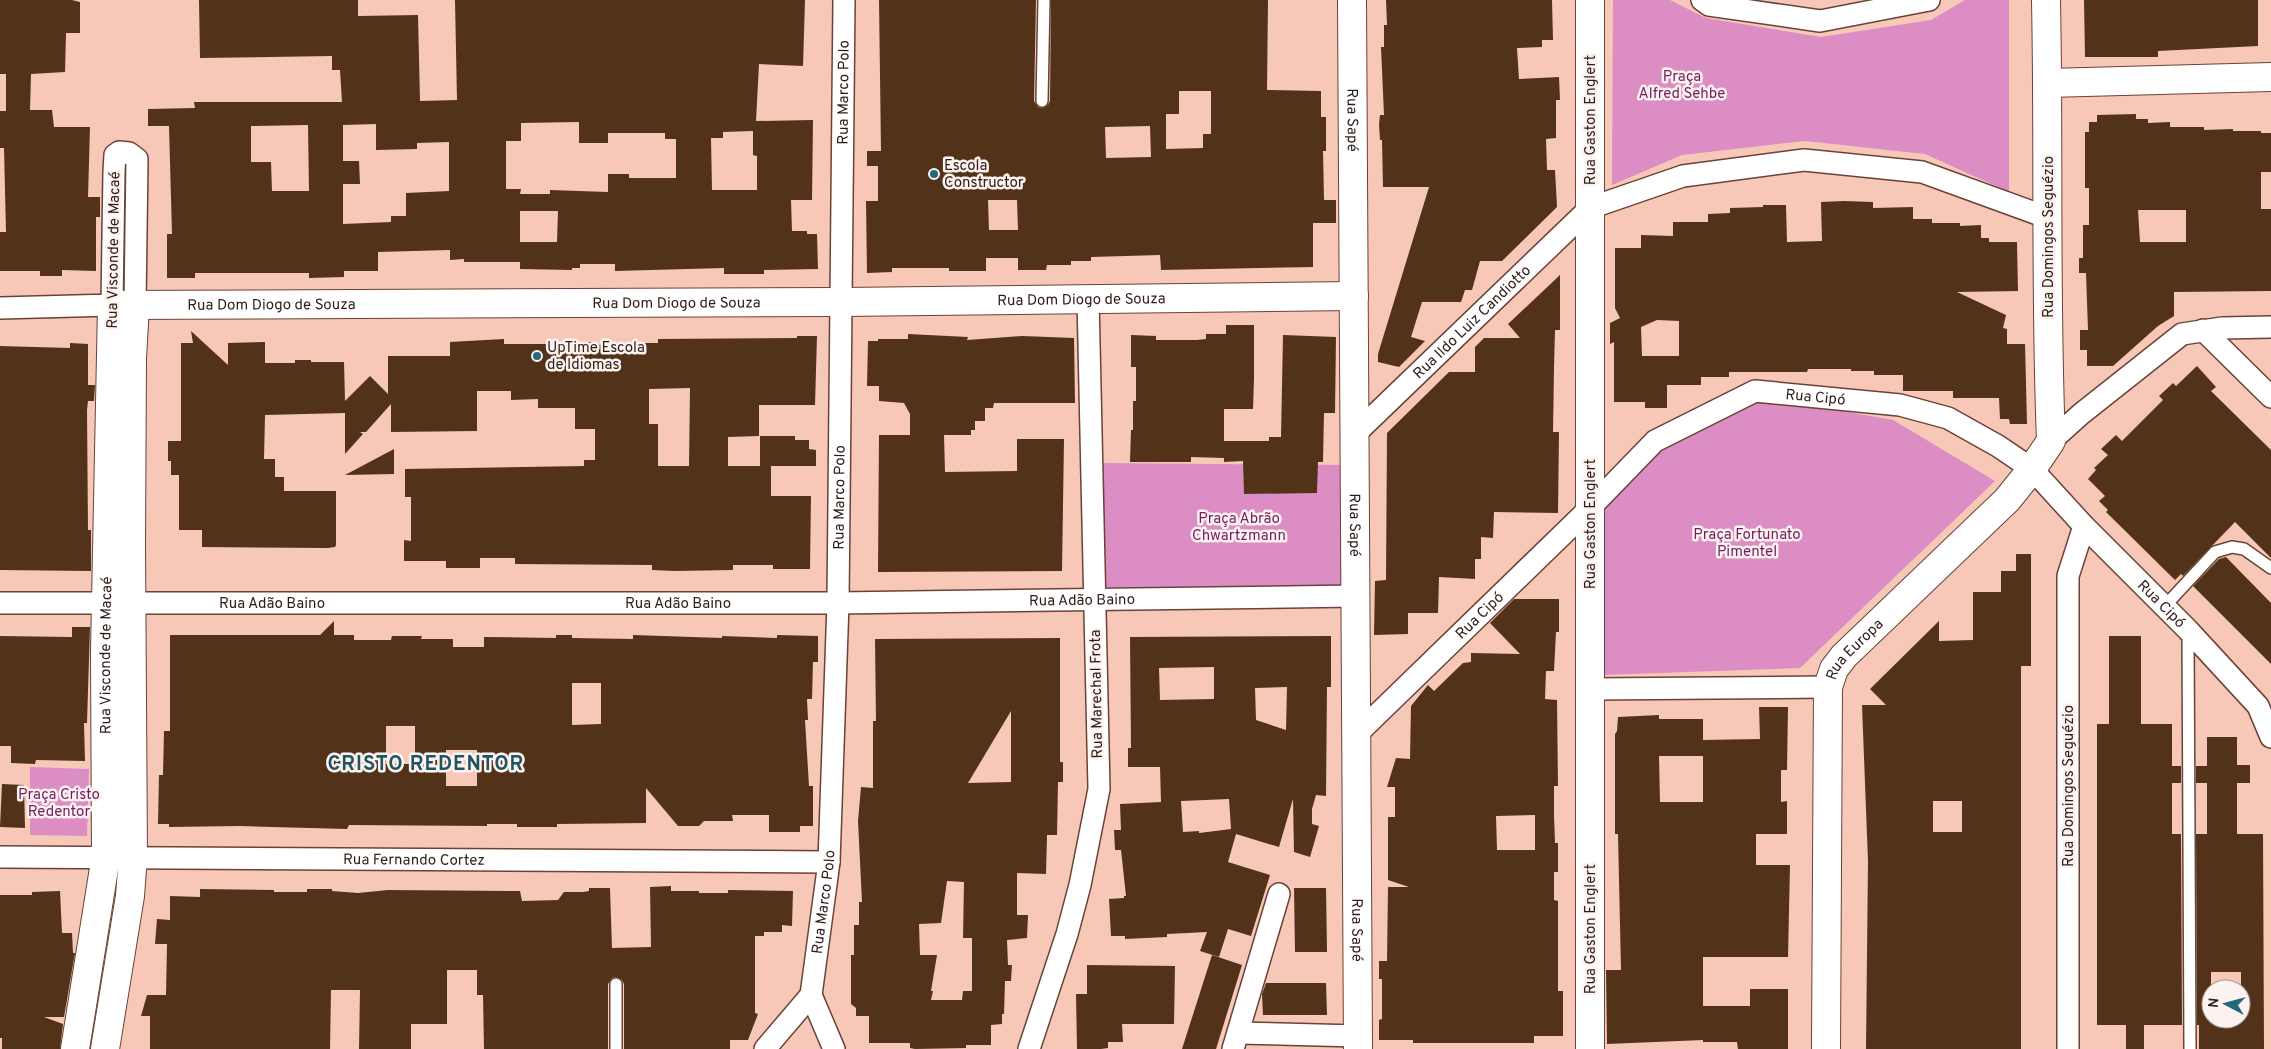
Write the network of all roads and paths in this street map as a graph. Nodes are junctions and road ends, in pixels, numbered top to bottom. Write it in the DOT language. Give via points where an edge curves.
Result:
graph roads {
  1 [pos="844,0"];
  2 [pos="1044,0"];
  3 [pos="1352,0"];
  4 [pos="1590,0"];
  5 [pos="1702,0"];
  6 [pos="1929,0"];
  7 [pos="2046,0"];
  8 [pos="2271,77"];
  9 [pos="2048,83"];
  10 [pos="1042,101"];
  11 [pos="1590,208"];
  12 [pos="2046,217"];
  13 [pos="1354,296"];
  14 [pos="1088,299"];
  15 [pos="841,302"];
  16 [pos="124,306"];
  17 [pos="0,308"];
  18 [pos="2271,327"];
  19 [pos="2203,330"];
  20 [pos="2271,397"];
  21 [pos="1355,434"];
  22 [pos="2051,442"];
  23 [pos="2032,469"];
  24 [pos="1590,508"];
  25 [pos="2084,526"];
  26 [pos="2271,568"];
  27 [pos="1356,596"];
  28 [pos="1094,600"];
  29 [pos="0,603"];
  30 [pos="120,603"];
  31 [pos="838,603"];
  32 [pos="2164,607"];
  33 [pos="2188,630"];
  34 [pos="1828,687"];
  35 [pos="1590,689"];
  36 [pos="1356,735"];
  37 [pos="2271,737"];
  38 [pos="120,856"];
  39 [pos="0,857"];
  40 [pos="829,862"];
  41 [pos="1279,894"];
  42 [pos="616,984"];
  43 [pos="811,995"];
  44 [pos="1236,1041"];
  45 [pos="1358,1043"];
  46 [pos="109,1044"];
  47 [pos="75,1049"];
  48 [pos="616,1049"];
  49 [pos="765,1049"];
  50 [pos="834,1049"];
  51 [pos="1029,1049"];
  52 [pos="1590,1049"];
  53 [pos="1826,1049"];
  54 [pos="2068,1049"];
  55 [pos="2190,1049"];
  1 -- 15 [label="street, Rua Marco Polo"];
  2 -- 10 [label="lane"];
  3 -- 13 [label="street, Rua Sapé"];
  4 -- 11 [label="street, Rua Gaston Englert"];
  5 -- 6 [label="street" via="1709,4 1820,21"];
  7 -- 9 [label="street, Rua Domingos Seguézio"];
  8 -- 9 [label="street"];
  9 -- 12 [label="street, Rua Domingos Seguézio"];
  11 -- 12 [label="street" via="1682,176 1804,160 1922,172"];
  11 -- 21 [label="street, Rua Ildo Luiz Candiotto"];
  11 -- 24 [label="street, Rua Gaston Englert"];
  12 -- 22 [label="street, Rua Domingos Seguézio"];
  13 -- 14 [label="street, Rua Dom Diogo de Souza"];
  13 -- 21 [label="street, Rua Sapé"];
  14 -- 15 [label="street, Rua Dom Diogo de Souza"];
  14 -- 28 [label="street, Rua Marechal Frota"];
  15 -- 16 [label="street, Rua Dom Diogo de Souza"];
  15 -- 31 [label="street, Rua Marco Polo"];
  16 -- 16 [label="street, Rua Visconde de Macaé" via="137,159 124,152 115,155 114,171"];
  16 -- 17 [label="street, Rua Dom Diogo de Souza"];
  16 -- 30 [label="street, Rua Visconde de Macaé"];
  18 -- 19 [label="street"];
  19 -- 20 [label="street"];
  19 -- 22 [label="street" via="2182,334 2081,414"];
  21 -- 27 [label="street, Rua Sapé"];
  22 -- 23 [label="street"];
  23 -- 24 [label="street, Rua Cipó" via="1948,418 1900,405 1755,391 1655,441"];
  23 -- 25 [label="street, Rua Cipó"];
  23 -- 34 [label="street, Rua Europa" via="2007,500 1844,656 1834,669"];
  24 -- 35 [label="street, Rua Gaston Englert"];
  24 -- 36 [label="street, Rua Cipó"];
  25 -- 32 [label="street, Rua Cipó"];
  25 -- 54 [label="street, Rua Domingos Seguézio" via="2068,576"];
  26 -- 32 [label="lane" via="2244,549 2232,547 2215,552"];
  27 -- 28 [label="street, Rua Adão Baino"];
  27 -- 36 [label="street, Rua Sapé"];
  28 -- 31 [label="street, Rua Adão Baino"];
  28 -- 51 [label="street, Rua Marechal Frota" via="1099,789 1078,894"];
  29 -- 30 [label="street, Rua Adão Baino"];
  30 -- 31 [label="street, Rua Adão Baino"];
  30 -- 38 [label="street, Rua Visconde de Macaé"];
  31 -- 40 [label="street, Rua Marco Polo"];
  32 -- 33 [label="street, Rua Cipó"];
  33 -- 37 [label="street, Rua Cipó" via="2258,706"];
  33 -- 55 [label="lane"];
  34 -- 35 [label="street, Rua Europa"];
  34 -- 53 [label="street"];
  35 -- 52 [label="street, Rua Gaston Englert"];
  36 -- 45 [label="street, Rua Sapé"];
  38 -- 39 [label="street, Rua Fernando Cortez"];
  38 -- 40 [label="street, Rua Fernando Cortez"];
  38 -- 46 [label="street, Rua Visconde de Macaé" via="130,896"];
  38 -- 47 [label="street, Rua Visconde de Macaé"];
  40 -- 43 [label="street, Rua Marco Polo"];
  41 -- 44 [label="street"];
  42 -- 48 [label="lane"];
  43 -- 49 [label="street"];
  43 -- 50 [label="street"];
  44 -- 45 [label="street"];
}
